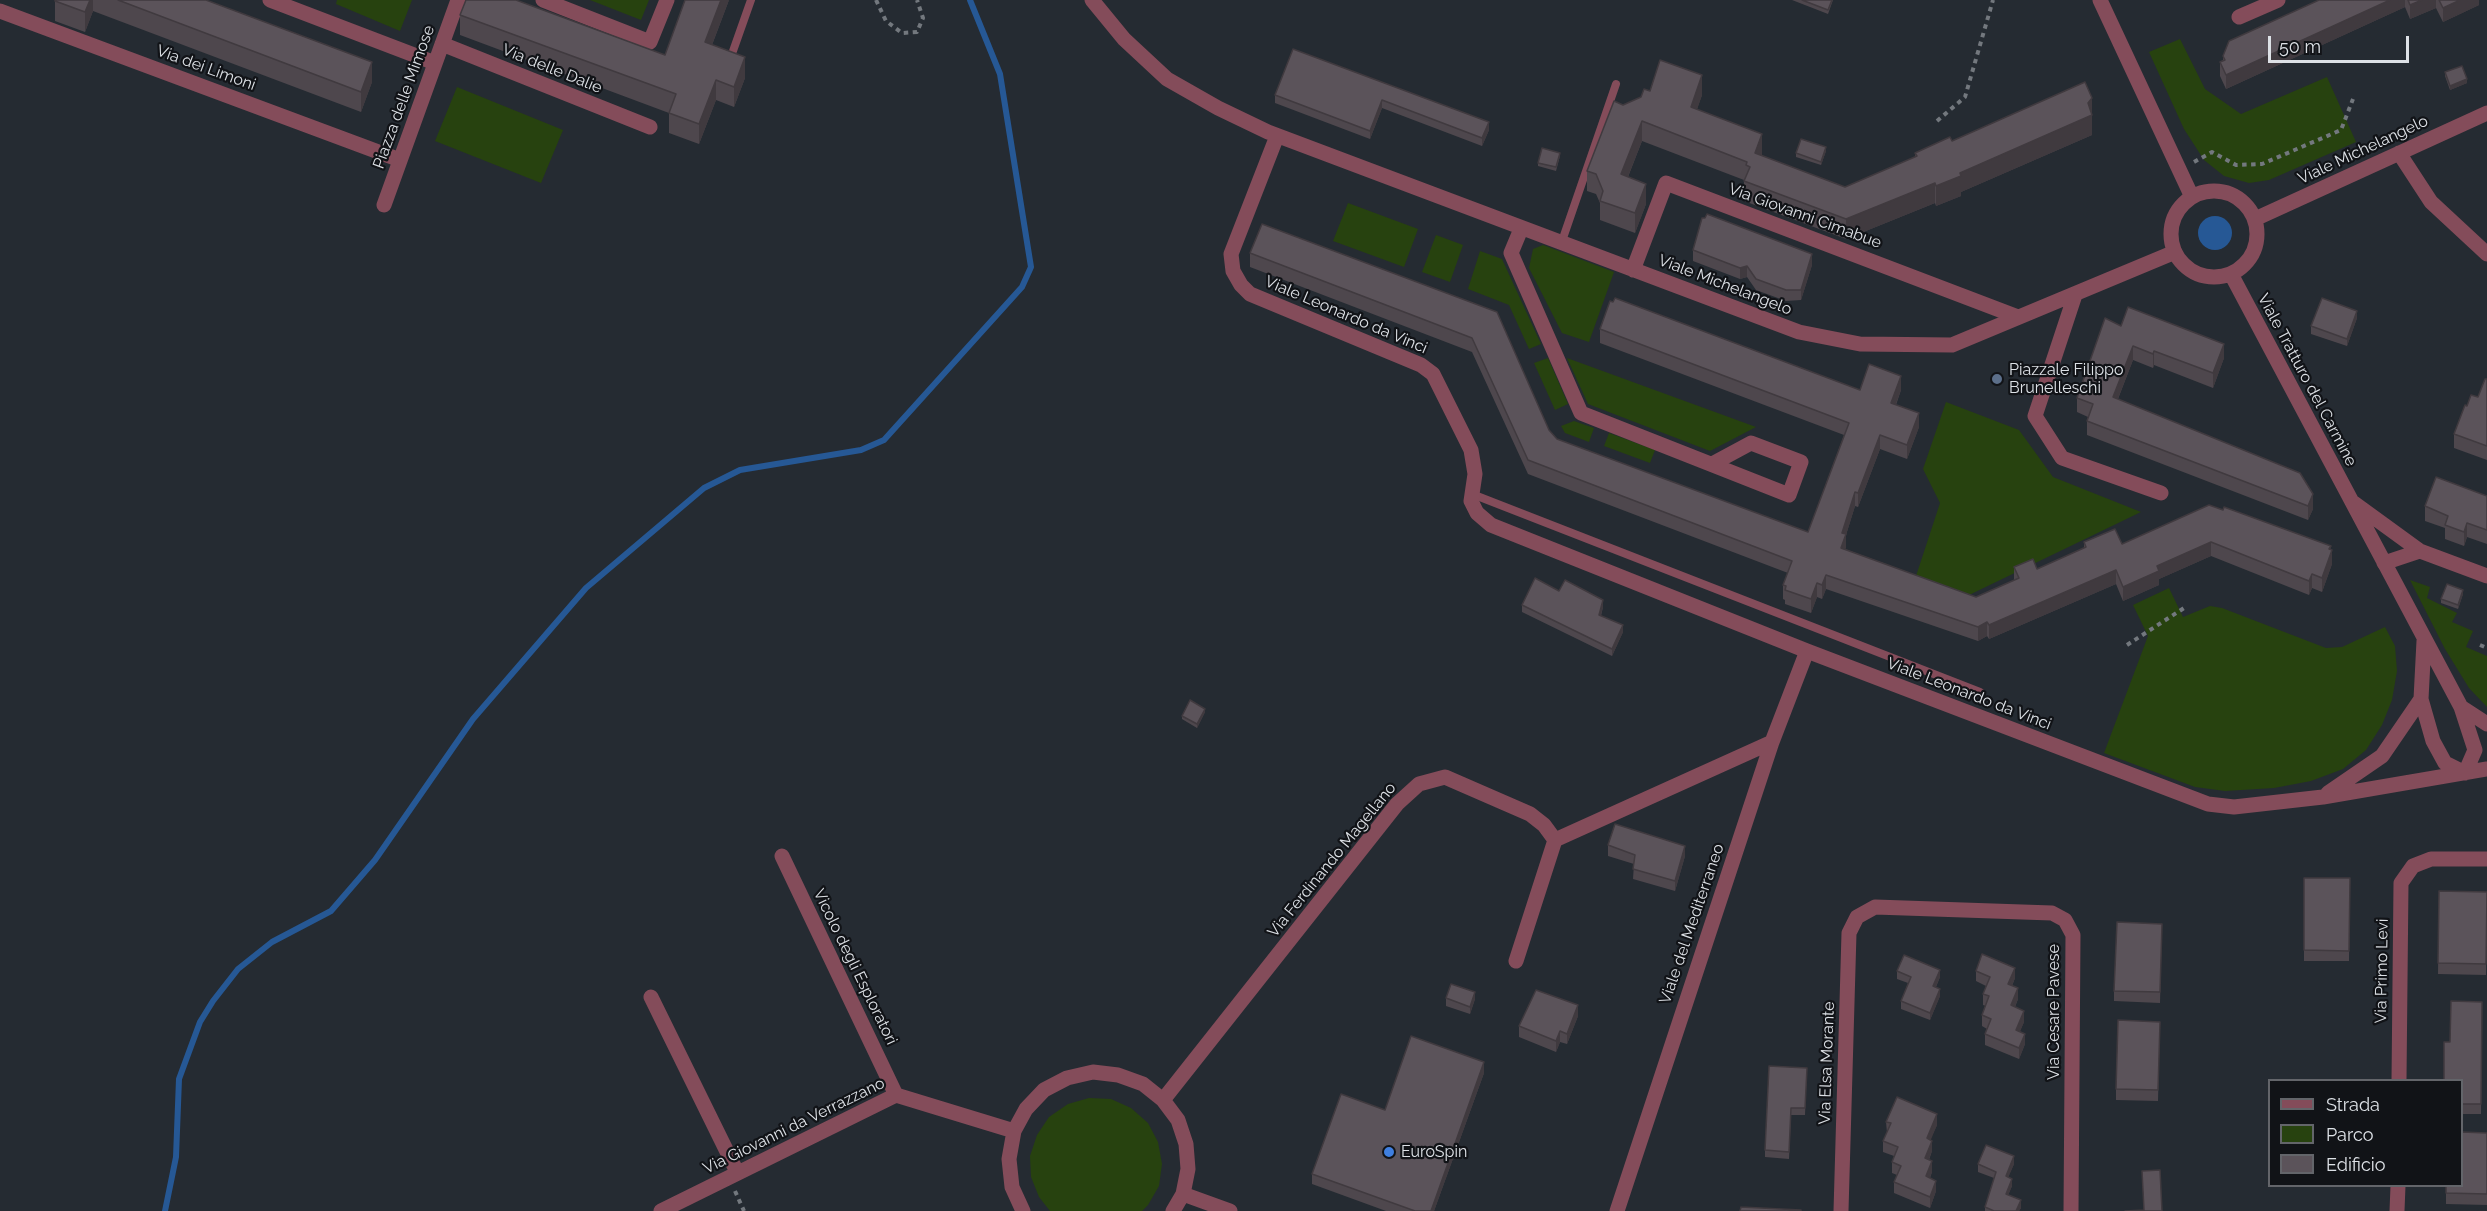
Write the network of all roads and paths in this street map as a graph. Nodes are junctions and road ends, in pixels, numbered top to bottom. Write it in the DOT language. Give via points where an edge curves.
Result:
graph roads {
  1 [pos="270,0"];
  2 [pos="458,0"];
  3 [pos="667,0"];
  4 [pos="751,0"];
  5 [pos="876,0"];
  6 [pos="917,0"];
  7 [pos="1092,0"];
  8 [pos="1993,0"];
  9 [pos="2100,0"];
  10 [pos="2278,0"];
  11 [pos="548,1"];
  12 [pos="0,11"];
  13 [pos="2239,17"];
  14 [pos="441,44"];
  15 [pos="733,51"];
  16 [pos="435,63"];
  17 [pos="1616,84"];
  18 [pos="2353,99"];
  19 [pos="2487,113"];
  20 [pos="1937,121"];
  21 [pos="650,127"];
  22 [pos="1272,134"];
  23 [pos="2212,152"];
  24 [pos="2398,153"];
  25 [pos="400,160"];
  26 [pos="2192,197"];
  27 [pos="384,206"];
  28 [pos="2255,219"];
  29 [pos="1521,229"];
  30 [pos="1561,244"];
  31 [pos="2175,252"];
  32 [pos="2487,254"];
  33 [pos="1633,270"];
  34 [pos="2231,274"];
  35 [pos="2075,295"];
  36 [pos="2018,317"];
  37 [pos="1712,464"];
  38 [pos="2161,493"];
  39 [pos="1472,494"];
  40 [pos="2352,502"];
  41 [pos="2420,551"];
  42 [pos="2384,563"];
  43 [pos="2487,576"];
  44 [pos="2184,608"];
  45 [pos="2424,641"];
  46 [pos="2127,645"];
  47 [pos="2480,645"];
  48 [pos="2487,648"];
  49 [pos="1807,651"];
  50 [pos="1980,692"];
  51 [pos="2421,699"];
  52 [pos="2461,707"];
  53 [pos="2487,724"];
  54 [pos="1772,742"];
  55 [pos="2487,769"];
  56 [pos="2465,773"];
  57 [pos="2323,796"];
  58 [pos="1555,840"];
  59 [pos="782,856"];
  60 [pos="2487,859"];
  61 [pos="1857,917"];
  62 [pos="1516,961"];
  63 [pos="651,997"];
  64 [pos="2399,1079"];
  65 [pos="896,1095"];
  66 [pos="1163,1100"];
  67 [pos="1014,1131"];
  68 [pos="737,1173"];
  69 [pos="2398,1187"];
  70 [pos="1183,1194"];
  71 [pos="661,1211"];
  72 [pos="1023,1211"];
  73 [pos="1173,1211"];
  74 [pos="1230,1211"];
  75 [pos="1617,1211"];
  76 [pos="1841,1211"];
  77 [pos="2071,1211"];
  78 [pos="2397,1211"];
  1 -- 16 [label="street"];
  2 -- 14 [label="street, Piazza delle Mimose"];
  3 -- 11 [label="street" via="650,42"];
  4 -- 15 [label="lane"];
  5 -- 6 [label="path" via="886,21 902,33 916,32 923,18"];
  7 -- 22 [label="street, Viale Michelangelo" via="1124,39 1167,79"];
  8 -- 20 [label="path" via="1965,97"];
  9 -- 26 [label="street"];
  10 -- 13 [label="street"];
  12 -- 25 [label="street, Via dei Limoni"];
  14 -- 16 [label="street, Piazza delle Mimose"];
  14 -- 21 [label="street, Via delle Dalie"];
  16 -- 25 [label="street, Piazza delle Mimose"];
  17 -- 30 [label="lane"];
  18 -- 23 [label="path" via="2341,130 2262,164 2236,165"];
  19 -- 24 [label="street, Viale Michelangelo"];
  22 -- 29 [label="street, Viale Michelangelo"];
  22 -- 39 [label="street, Viale Leonardo da Vinci" via="1231,254 1233,271 1250,294 1421,365 1433,374 1471,450 1475,474"];
  24 -- 28 [label="street, Viale Michelangelo"];
  24 -- 32 [label="street" via="2431,202"];
  25 -- 27 [label="street, Piazza delle Mimose"];
  26 -- 28 [label="street" via="2217,191 2229,193 2249,208"];
  26 -- 31 [label="street" via="2181,206 2173,221 2171,237"];
  28 -- 34 [label="street" via="2254,251"];
  29 -- 30 [label="street, Viale Michelangelo"];
  29 -- 37 [label="street" via="1511,253 1581,413"];
  30 -- 33 [label="street, Viale Michelangelo"];
  31 -- 34 [label="street" via="2189,269 2199,274"];
  31 -- 35 [label="street, Viale Michelangelo"];
  33 -- 36 [label="street, Viale Michelangelo" via="1799,332 1860,344 1952,345"];
  33 -- 36 [label="street, Via Giovanni Cimabue" via="1666,183"];
  34 -- 40 [label="street, Viale Tratturo del Carmine"];
  35 -- 36 [label="street, Viale Michelangelo"];
  35 -- 38 [label="street" via="2035,416 2062,458"];
  37 -- 37 [label="street" via="1789,495 1801,462 1751,443"];
  39 -- 49 [label="street, Viale Leonardo da Vinci" via="1477,513 1491,525"];
  39 -- 50 [label="lane, Viale Leonardo da Vinci"];
  40 -- 41 [label="street"];
  40 -- 42 [label="street, Viale Tratturo del Carmine"];
  41 -- 42 [label="street"];
  41 -- 43 [label="street"];
  42 -- 45 [label="street, Viale Tratturo del Carmine"];
  44 -- 46 [label="path"];
  45 -- 51 [label="street"];
  45 -- 52 [label="street"];
  47 -- 48 [label="path"];
  49 -- 54 [label="street, Viale del Mediterraneo"];
  49 -- 57 [label="street, Viale Leonardo da Vinci" via="2208,804 2234,807"];
  51 -- 56 [label="street" via="2433,741 2445,763"];
  51 -- 57 [label="street" via="2382,756"];
  52 -- 53 [label="street"];
  52 -- 56 [label="street" via="2475,750"];
  54 -- 58 [label="street"];
  54 -- 75 [label="street, Viale del Mediterraneo"];
  55 -- 56 [label="street, Viale Leonardo da Vinci"];
  56 -- 57 [label="street, Viale Leonardo da Vinci"];
  58 -- 62 [label="street"];
  58 -- 66 [label="street, Via Ferdinando Magellano" via="1530,814 1445,777 1419,784 1397,804"];
  59 -- 65 [label="street, Vicolo degli Esploratori"];
  60 -- 64 [label="street, Via Primo Levi" via="2431,859 2413,866 2402,883"];
  61 -- 76 [label="street, Via Elsa Morante" via="1849,933"];
  61 -- 77 [label="street, Via Cesare Pavese" via="1875,908 2052,913 2065,920 2073,935"];
  63 -- 68 [label="street"];
  65 -- 67 [label="street, Via Giovanni da Verrazzano"];
  65 -- 68 [label="street, Via Giovanni da Verrazzano"];
  66 -- 67 [label="street" via="1143,1084 1118,1075 1084,1074 1044,1090 1026,1108"];
  66 -- 70 [label="street" via="1178,1120 1186,1144 1188,1169"];
  67 -- 72 [label="street" via="1009,1159 1012,1187"];
  68 -- 71 [label="street, Via Giovanni da Verrazzano"];
  69 -- 78 [label="street"];
  70 -- 73 [label="street"];
  70 -- 74 [label="street"];
}
